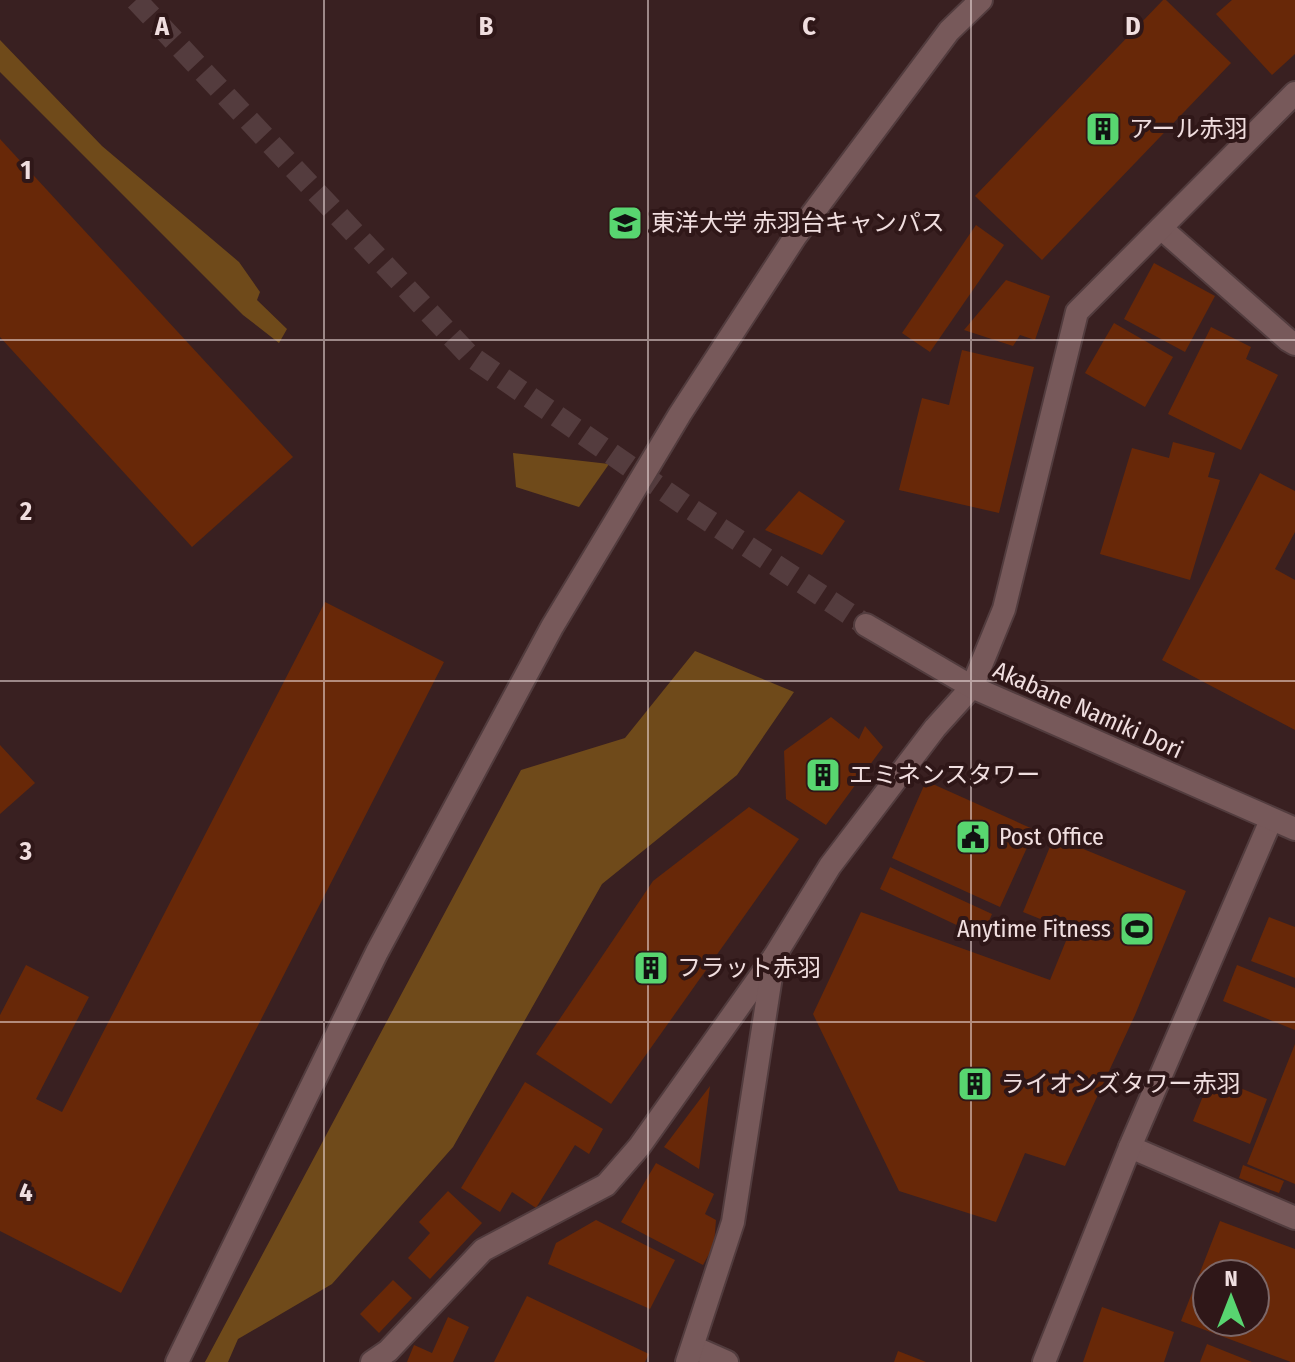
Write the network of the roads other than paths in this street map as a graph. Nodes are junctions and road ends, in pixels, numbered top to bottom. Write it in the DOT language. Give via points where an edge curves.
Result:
graph roads {
  1 [pos="981,0"];
  2 [pos="1295,93"];
  3 [pos="1161,228"];
  4 [pos="1295,344"];
  5 [pos="866,625"];
  6 [pos="972,687"];
  7 [pos="1271,820"];
  8 [pos="1295,829"];
  9 [pos="774,957"];
  10 [pos="1130,1147"];
  11 [pos="1295,1218"];
  12 [pos="690,1355"];
  13 [pos="177,1362"];
  14 [pos="372,1362"];
  15 [pos="727,1362"];
  16 [pos="1044,1362"];
  1 -- 13 [label="street" via="949,31 795,237 680,414 552,627 377,952"];
  2 -- 3 [label="street"];
  3 -- 4 [label="street"];
  3 -- 6 [label="street" via="1077,312 1004,609"];
  5 -- 6 [label="street, Akabane Namiki Dori"];
  6 -- 7 [label="street, Akabane Namiki Dori"];
  6 -- 9 [label="street" via="830,866"];
  7 -- 8 [label="street, Akabane Namiki Dori"];
  7 -- 10 [label="street"];
  9 -- 12 [label="street" via="733,1222"];
  9 -- 14 [label="street" via="639,1147 606,1185 483,1250"];
  10 -- 11 [label="street"];
  10 -- 16 [label="street"];
  12 -- 15 [label="street"];
}
